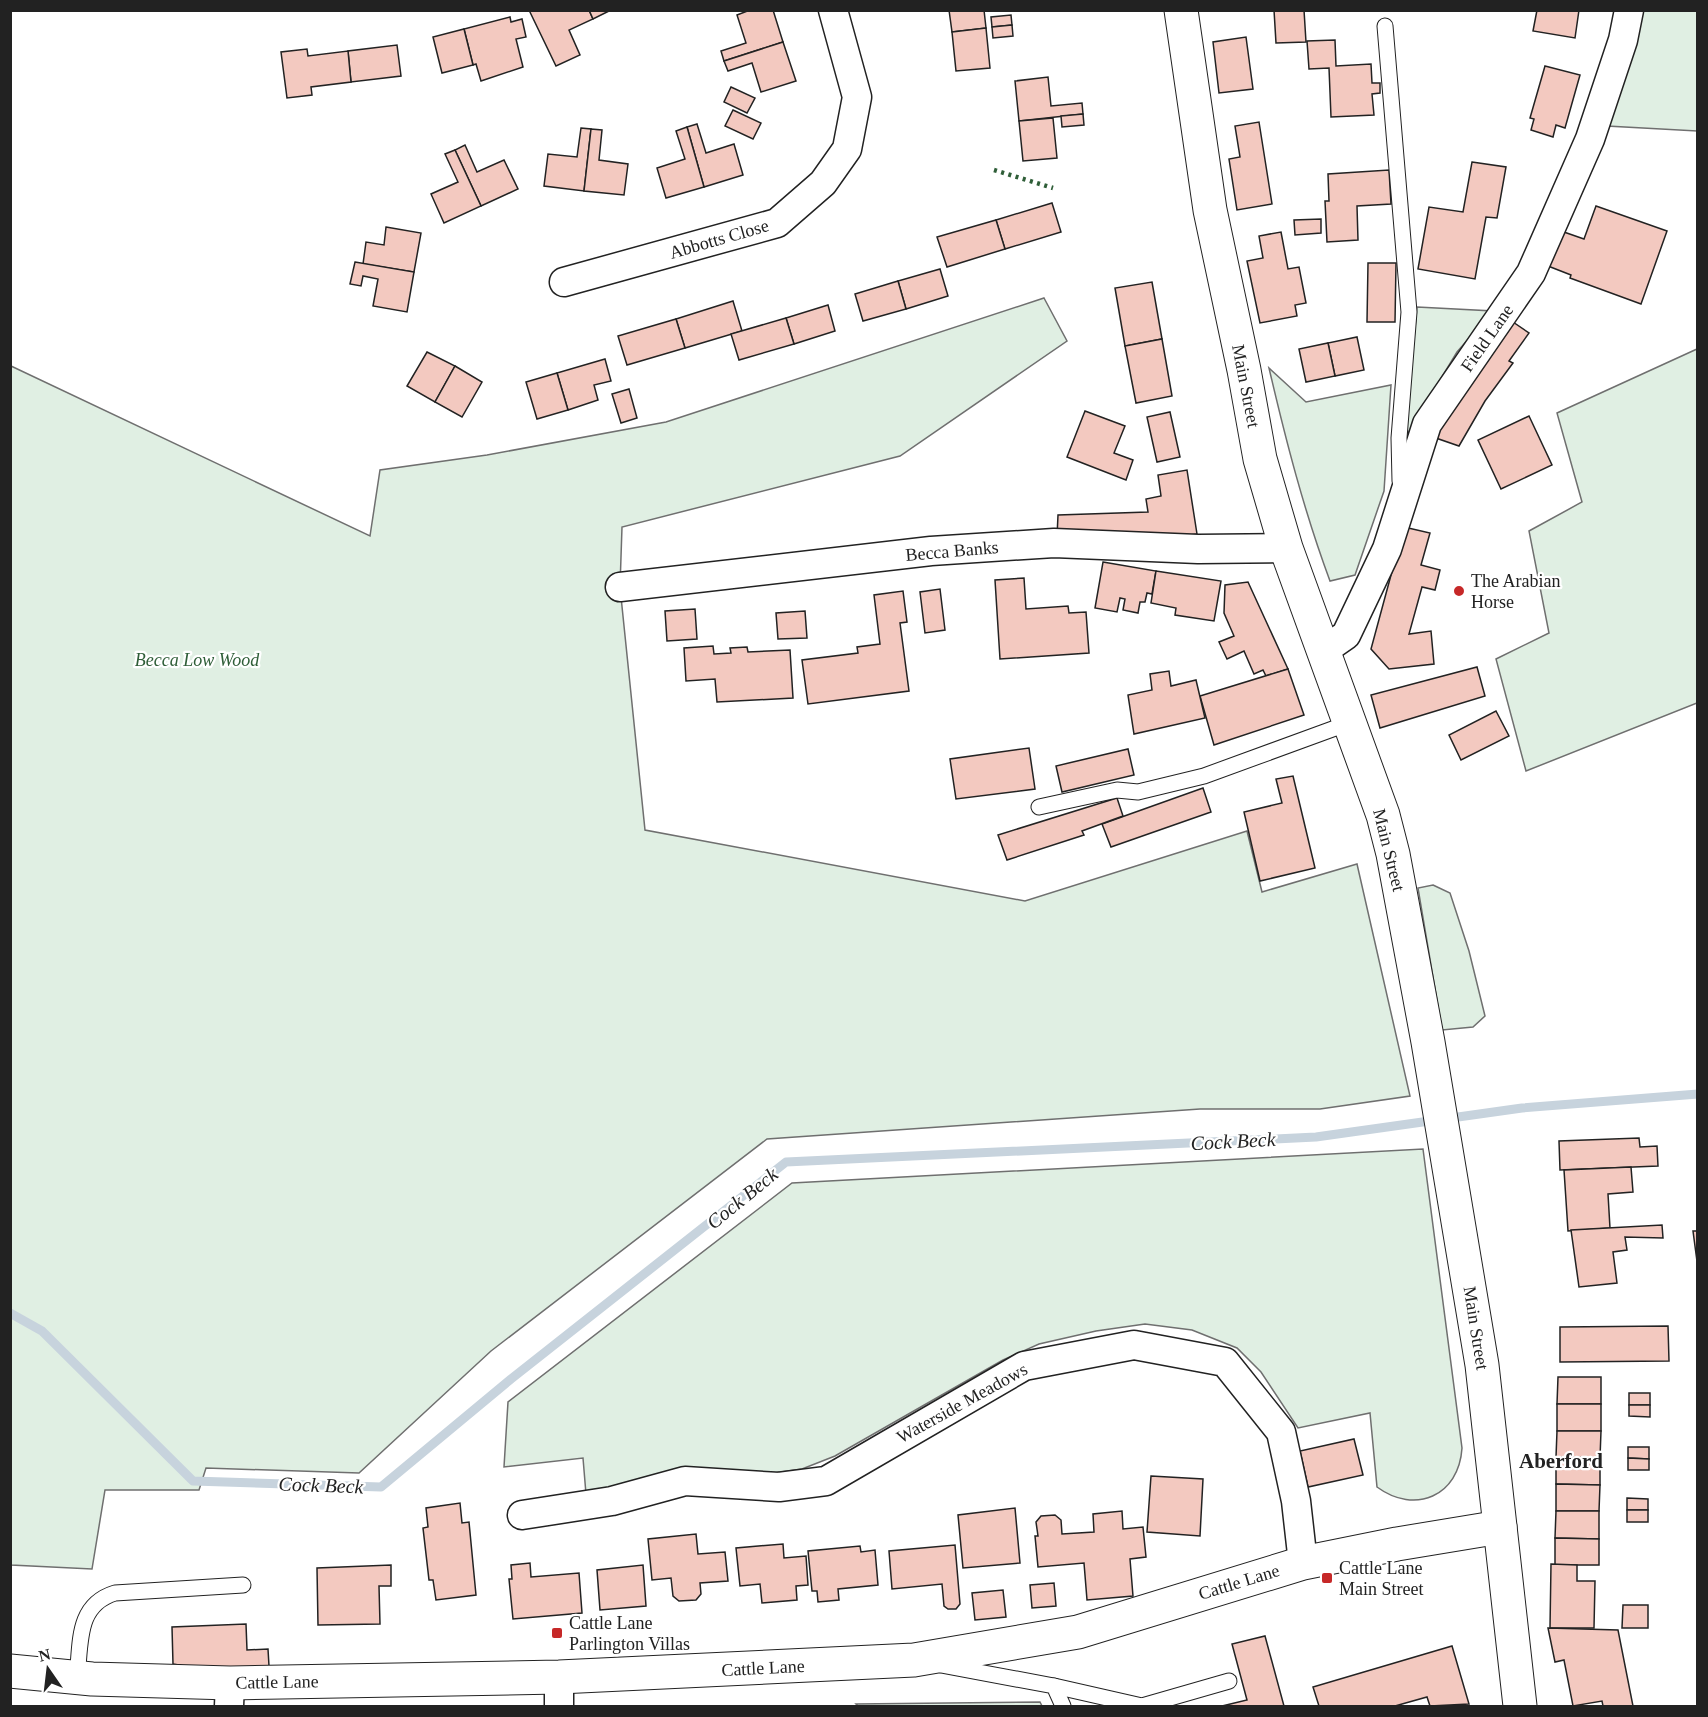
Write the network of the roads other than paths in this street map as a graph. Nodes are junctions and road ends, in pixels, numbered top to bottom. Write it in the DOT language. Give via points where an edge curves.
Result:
graph roads {
  1 [pos="833,10"];
  2 [pos="1181,10"];
  3 [pos="1629,10"];
  4 [pos="1385,26"];
  5 [pos="564,282"];
  6 [pos="1401,505"];
  7 [pos="1286,548"];
  8 [pos="620,587"];
  9 [pos="1323,651"];
  10 [pos="1349,723"];
  11 [pos="1039,807"];
  12 [pos="522,1515"];
  13 [pos="1500,1527"];
  14 [pos="1303,1563"];
  15 [pos="243,1585"];
  16 [pos="914,1660"];
  17 [pos="10,1671"];
  18 [pos="77,1678"];
  19 [pos="1229,1681"];
  20 [pos="1054,1686"];
  21 [pos="559,1692"];
  22 [pos="230,1695"];
  23 [pos="1063,1707"];
  24 [pos="1520,1707"];
  1 -- 5 [label="street, Abbotts Close" via="857,97 847,149 823,183 777,223"];
  2 -- 7 [label="street, Main Street" via="1210,210 1260,459"];
  3 -- 6 [label="street, Field Lane" via="1590,139 1531,273 1427,424"];
  4 -- 6 [label="lane" via="1408,312 1399,438"];
  6 -- 9 [label="street, Field Lane" via="1387,549 1346,635"];
  7 -- 8 [label="street, Becca Banks" via="1054,543 931,551"];
  7 -- 9 [label="street, Main Street"];
  9 -- 10 [label="street, Main Street"];
  10 -- 11 [label="lane" via="1204,776 1138,792 1117,790"];
  10 -- 13 [label="street, Main Street" via="1393,854 1459,1220 1482,1365"];
  12 -- 14 [label="street, Waterside Meadows" via="612,1500 685,1481 778,1487 826,1481 1024,1366 1134,1345 1226,1362 1281,1432 1296,1501"];
  13 -- 14 [label="street, Cattle Lane"];
  13 -- 24 [label="street, Main Street"];
  14 -- 16 [label="street, Cattle Lane" via="1078,1632"];
  15 -- 18 [label="lane" via="115,1593 99,1598 86,1613"];
  16 -- 20 [label="lane"];
  16 -- 21 [label="street, Cattle Lane"];
  17 -- 18 [label="street, Cattle Lane"];
  18 -- 22 [label="street, Cattle Lane"];
  19 -- 20 [label="lane" via="1142,1706"];
  20 -- 23 [label="lane"];
  21 -- 22 [label="street, Cattle Lane"];
}
